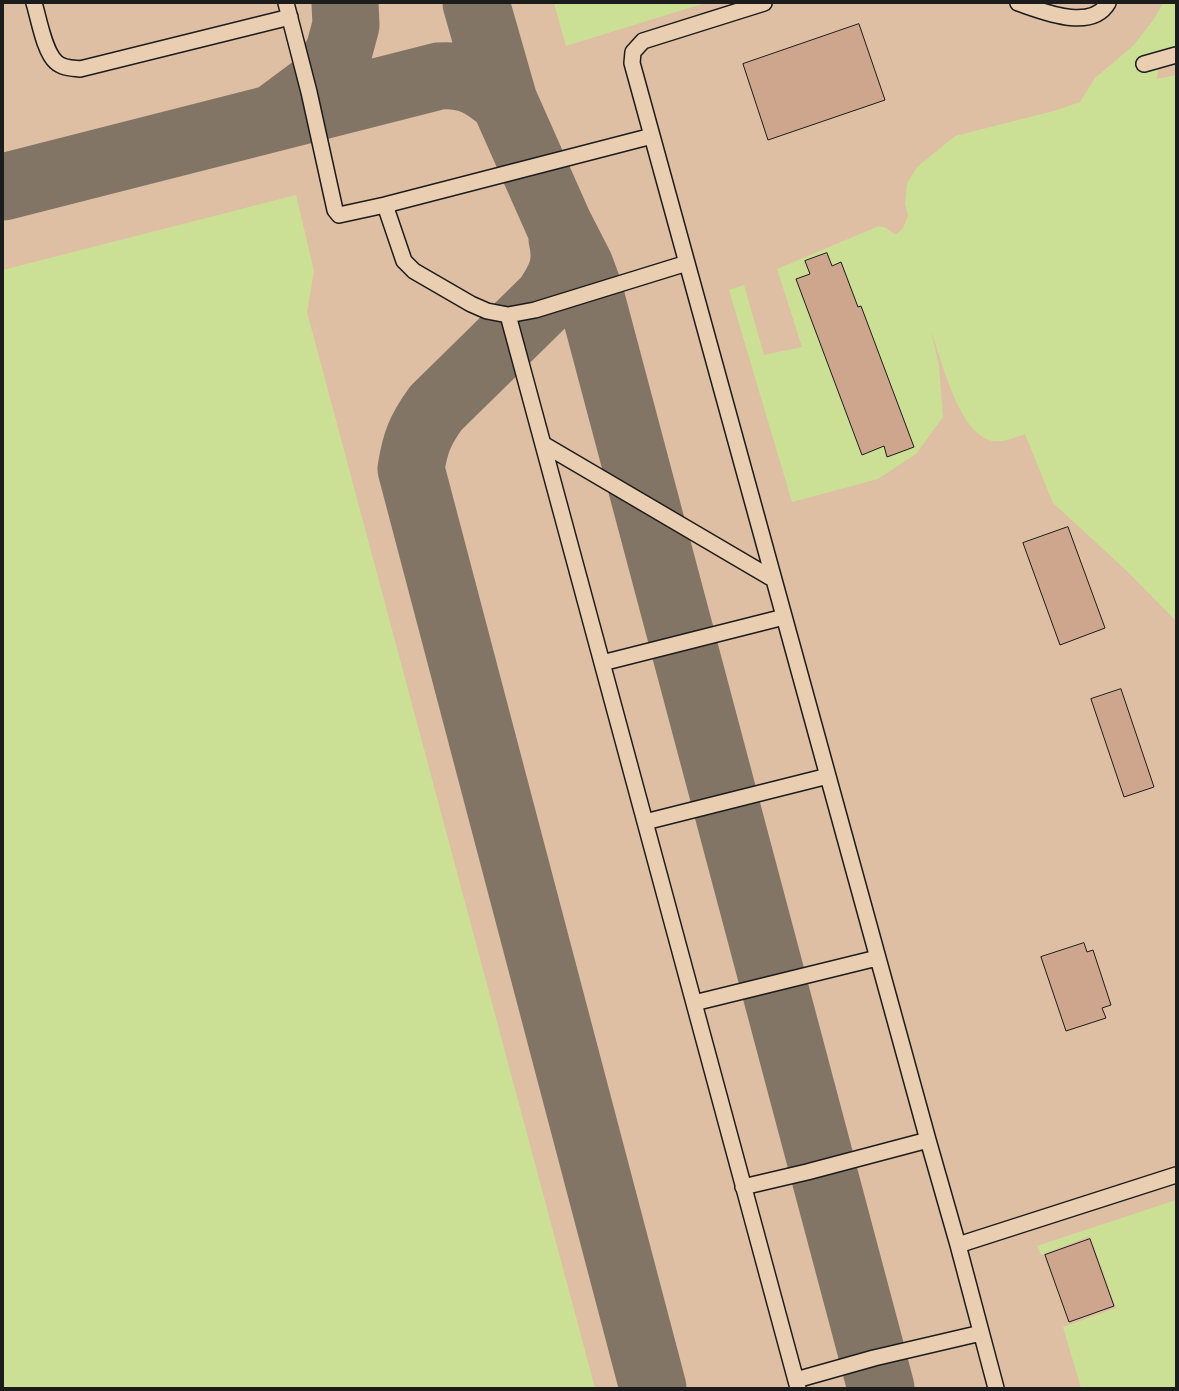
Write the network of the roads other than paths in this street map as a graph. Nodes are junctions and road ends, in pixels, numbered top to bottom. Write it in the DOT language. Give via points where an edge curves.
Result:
graph roads {
  1 [pos="34,3"];
  2 [pos="764,3"];
  3 [pos="1018,3"];
  4 [pos="1108,3"];
  5 [pos="288,10"];
  6 [pos="1176,55"];
  7 [pos="1144,64"];
  8 [pos="652,136"];
  9 [pos="385,205"];
  10 [pos="687,263"];
  11 [pos="508,315"];
  12 [pos="543,444"];
  13 [pos="773,579"];
  14 [pos="784,617"];
  15 [pos="602,663"];
  16 [pos="828,776"];
  17 [pos="645,822"];
  18 [pos="877,958"];
  19 [pos="694,1003"];
  20 [pos="928,1140"];
  21 [pos="1176,1175"];
  22 [pos="743,1187"];
  23 [pos="958,1245"];
  24 [pos="981,1333"];
  25 [pos="797,1384"];
  26 [pos="996,1388"];
  1 -- 5 [label="lane" via="49,54 57,63 68,68 80,69"];
  2 -- 8 [label="lane" via="642,41 633,52 632,63"];
  3 -- 4 [label="lane" via="1073,18 1089,17 1104,9"];
  5 -- 9 [label="lane" via="335,210 339,216 343,216"];
  6 -- 7 [label="lane"];
  8 -- 9 [label="lane"];
  8 -- 10 [label="lane"];
  9 -- 11 [label="lane" via="404,260 414,271 471,304 487,311"];
  10 -- 11 [label="lane" via="535,310"];
  10 -- 13 [label="lane"];
  11 -- 12 [label="lane"];
  12 -- 13 [label="lane"];
  12 -- 15 [label="lane"];
  13 -- 14 [label="lane"];
  14 -- 15 [label="lane"];
  14 -- 16 [label="lane"];
  15 -- 17 [label="lane"];
  16 -- 17 [label="lane"];
  16 -- 18 [label="lane"];
  17 -- 19 [label="lane"];
  18 -- 19 [label="lane"];
  18 -- 20 [label="lane"];
  19 -- 22 [label="lane"];
  20 -- 22 [label="lane"];
  20 -- 23 [label="lane"];
  21 -- 23 [label="lane"];
  22 -- 25 [label="lane"];
  23 -- 24 [label="lane"];
  24 -- 25 [label="lane" via="874,1358"];
  24 -- 26 [label="lane"];
}
